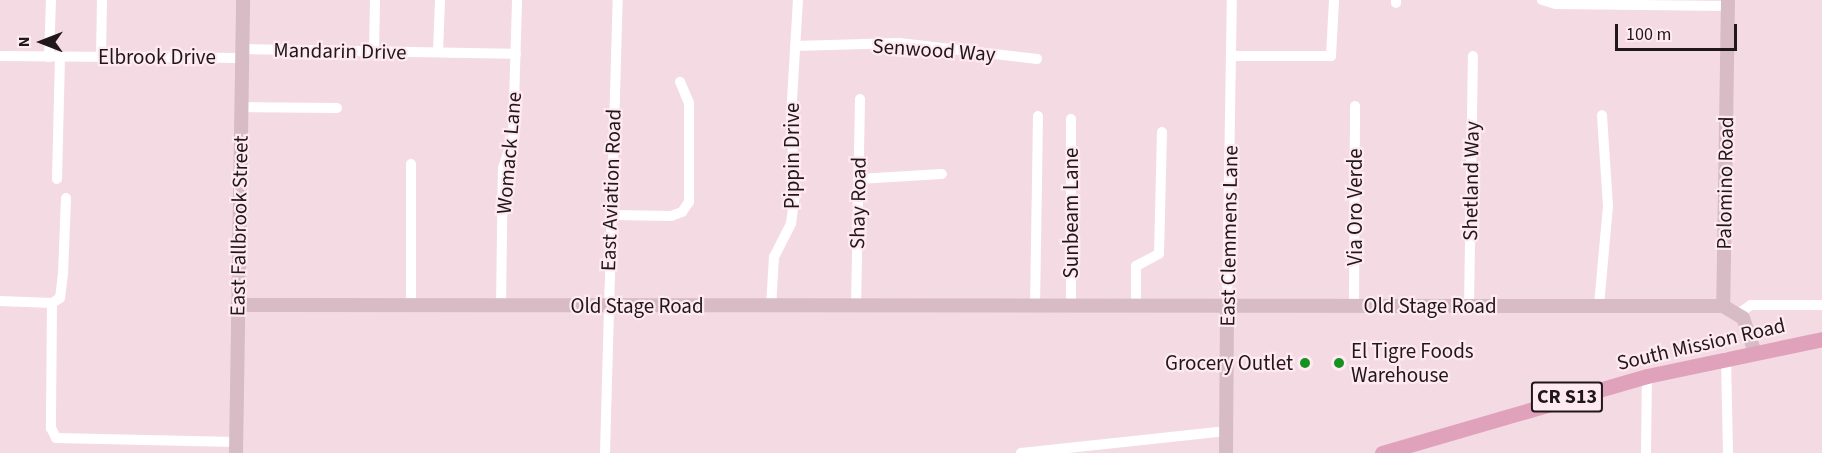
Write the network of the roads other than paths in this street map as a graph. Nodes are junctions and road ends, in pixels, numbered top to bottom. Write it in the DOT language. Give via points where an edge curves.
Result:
graph roads {
  1 [pos="51,0"];
  2 [pos="102,0"];
  3 [pos="243,0"];
  4 [pos="375,0"];
  5 [pos="440,0"];
  6 [pos="517,0"];
  7 [pos="618,0"];
  8 [pos="798,0"];
  9 [pos="1232,0"];
  10 [pos="1335,0"];
  11 [pos="1542,0"];
  12 [pos="1728,3"];
  13 [pos="795,46"];
  14 [pos="374,52"];
  15 [pos="438,52"];
  16 [pos="241,54"];
  17 [pos="516,54"];
  18 [pos="0,56"];
  19 [pos="1231,56"];
  20 [pos="1473,56"];
  21 [pos="55,57"];
  22 [pos="101,57"];
  23 [pos="1037,59"];
  24 [pos="680,82"];
  25 [pos="860,99"];
  26 [pos="1355,106"];
  27 [pos="240,107"];
  28 [pos="337,108"];
  29 [pos="1602,115"];
  30 [pos="1038,116"];
  31 [pos="1071,118"];
  32 [pos="1162,132"];
  33 [pos="411,164"];
  34 [pos="942,174"];
  35 [pos="57,179"];
  36 [pos="858,179"];
  37 [pos="66,198"];
  38 [pos="614,215"];
  39 [pos="0,301"];
  40 [pos="52,303"];
  41 [pos="238,305"];
  42 [pos="501,305"];
  43 [pos="607,305"];
  44 [pos="1599,305"];
  45 [pos="1822,305"];
  46 [pos="411,306"];
  47 [pos="1469,306"];
  48 [pos="1723,306"];
  49 [pos="856,307"];
  50 [pos="1035,307"];
  51 [pos="1071,307"];
  52 [pos="1136,307"];
  53 [pos="1227,307"];
  54 [pos="1354,307"];
  55 [pos="771,308"];
  56 [pos="1738,314"];
  57 [pos="1822,339"];
  58 [pos="1755,352"];
  59 [pos="1726,357"];
  60 [pos="1647,376"];
  61 [pos="1227,431"];
  62 [pos="236,448"];
  63 [pos="1402,450"];
  64 [pos="605,453"];
  65 [pos="1021,453"];
  66 [pos="1227,453"];
  67 [pos="1382,453"];
  68 [pos="1646,453"];
  69 [pos="1728,453"];
  1 -- 21 [label="street"];
  2 -- 22 [label="street"];
  3 -- 16 [label="street, East Fallbrook Street"];
  4 -- 14 [label="street"];
  5 -- 15 [label="street"];
  6 -- 17 [label="street, Womack Lane"];
  7 -- 38 [label="street, East Aviation Road"];
  8 -- 13 [label="street, Pippin Drive"];
  9 -- 19 [label="street, East Clemmens Lane"];
  10 -- 19 [label="street" via="1331,56"];
  11 -- 12 [label="street" via="1556,4"];
  12 -- 48 [label="street, Palomino Road"];
  13 -- 23 [label="street, Senwood Way" via="899,43"];
  13 -- 55 [label="street, Pippin Drive" via="791,117 795,196 791,223 774,257"];
  14 -- 15 [label="street, Mandarin Drive"];
  14 -- 16 [label="street, Mandarin Drive"];
  15 -- 17 [label="street, Mandarin Drive"];
  16 -- 22 [label="street, Elbrook Drive"];
  16 -- 27 [label="street, East Fallbrook Street"];
  17 -- 42 [label="street, Womack Lane" via="513,136 503,168"];
  18 -- 21 [label="street, Elbrook Drive"];
  19 -- 53 [label="street, East Clemmens Lane"];
  20 -- 47 [label="street, Shetland Way"];
  21 -- 22 [label="street, Elbrook Drive"];
  21 -- 35 [label="street"];
  24 -- 38 [label="street" via="689,103 689,202 682,212 671,216"];
  25 -- 36 [label="street, Shay Road"];
  26 -- 54 [label="street, Via Oro Verde"];
  27 -- 28 [label="street"];
  27 -- 41 [label="street, East Fallbrook Street"];
  29 -- 44 [label="street" via="1608,206"];
  30 -- 50 [label="street"];
  31 -- 51 [label="street, Sunbeam Lane"];
  32 -- 52 [label="street" via="1160,254 1136,266"];
  33 -- 46 [label="street"];
  34 -- 36 [label="street"];
  36 -- 49 [label="street, Shay Road"];
  37 -- 40 [label="street" via="60,298"];
  38 -- 43 [label="street, East Aviation Road"];
  39 -- 40 [label="street"];
  40 -- 62 [label="street" via="51,428 56,438"];
  41 -- 46 [label="street, Old Stage Road"];
  41 -- 62 [label="street, East Fallbrook Street"];
  42 -- 43 [label="street, Old Stage Road"];
  42 -- 46 [label="street, Old Stage Road"];
  43 -- 55 [label="street, Old Stage Road"];
  43 -- 64 [label="street, East Aviation Road"];
  44 -- 47 [label="street, Old Stage Road"];
  44 -- 48 [label="street, Old Stage Road"];
  45 -- 56 [label="street" via="1751,305"];
  47 -- 54 [label="street, Old Stage Road"];
  48 -- 56 [label="street"];
  49 -- 50 [label="street, Old Stage Road"];
  49 -- 55 [label="street, Old Stage Road"];
  50 -- 51 [label="street, Old Stage Road"];
  51 -- 52 [label="street, Old Stage Road"];
  52 -- 53 [label="street, Old Stage Road"];
  53 -- 54 [label="street, Old Stage Road"];
  53 -- 61 [label="street, East Clemmens Lane"];
  56 -- 58 [label="street"];
  57 -- 58 [label="main road, South Mission Road / CR S13"];
  58 -- 59 [label="main road, South Mission Road / CR S13"];
  59 -- 60 [label="main road, South Mission Road / CR S13"];
  59 -- 69 [label="street"];
  60 -- 63 [label="main road, South Mission Road / CR S13"];
  60 -- 68 [label="street"];
  61 -- 65 [label="street"];
  61 -- 66 [label="street, East Clemmens Lane"];
  63 -- 67 [label="main road, South Mission Road / CR S13"];
}
